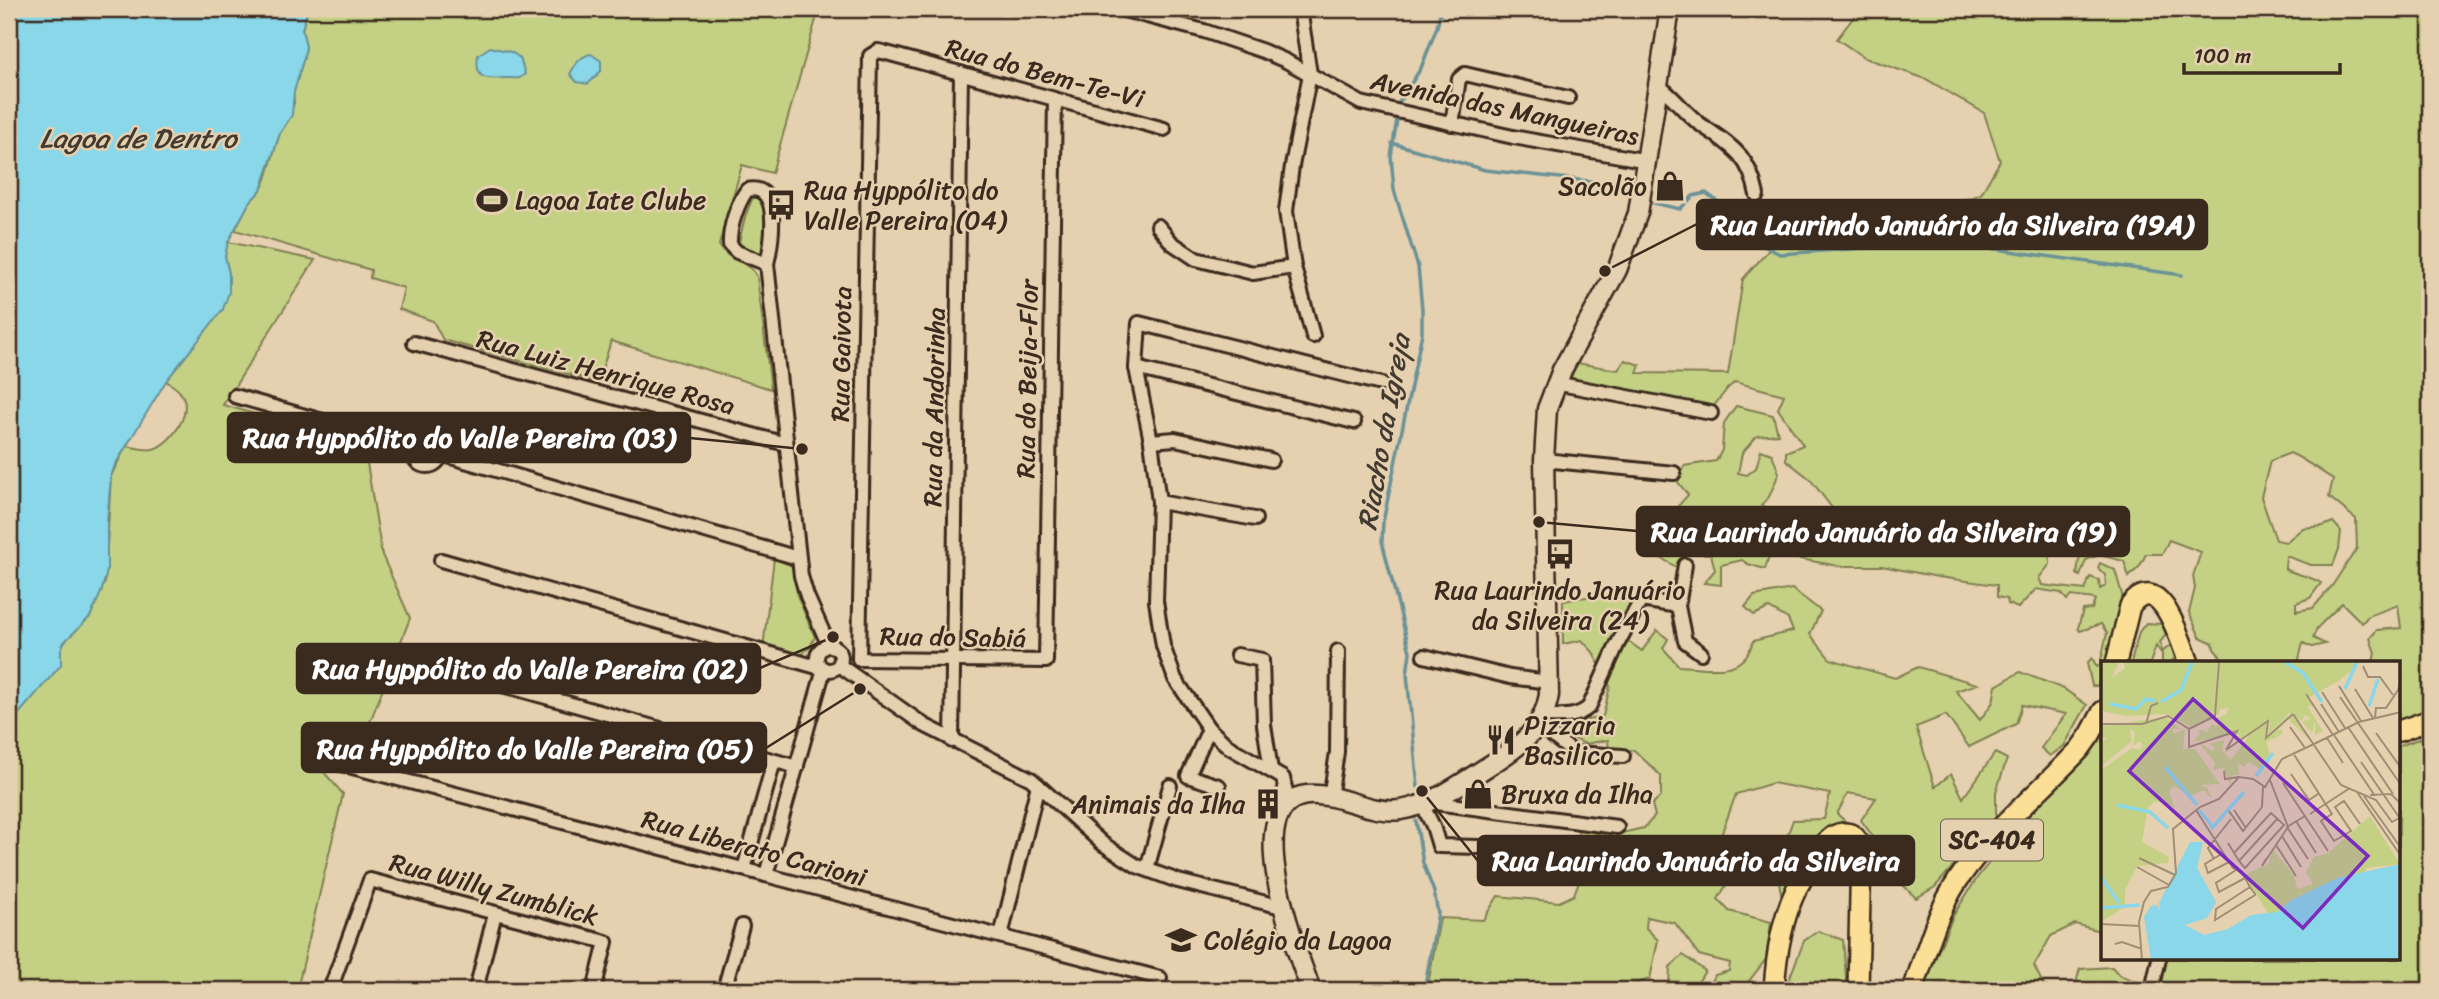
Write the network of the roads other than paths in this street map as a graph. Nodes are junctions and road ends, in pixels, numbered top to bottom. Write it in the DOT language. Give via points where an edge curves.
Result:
graph roads {
  1 [pos="1120,9"];
  2 [pos="1300,9"];
  3 [pos="1670,9"];
  4 [pos="1139,11"];
  5 [pos="874,53"];
  6 [pos="961,73"];
  7 [pos="1310,74"];
  8 [pos="1659,86"];
  9 [pos="1569,98"];
  10 [pos="1055,99"];
  11 [pos="1452,124"];
  12 [pos="1164,129"];
  13 [pos="1648,161"];
  14 [pos="1757,195"];
  15 [pos="1158,226"];
  16 [pos="767,264"];
  17 [pos="1294,267"];
  18 [pos="1313,336"];
  19 [pos="414,343"];
  20 [pos="1136,368"];
  21 [pos="1555,383"];
  22 [pos="1381,384"];
  23 [pos="235,396"];
  24 [pos="1711,413"];
  25 [pos="1354,422"];
  26 [pos="1151,441"];
  27 [pos="786,444"];
  28 [pos="414,447"];
  29 [pos="440,454"];
  30 [pos="1271,460"];
  31 [pos="1544,460"];
  32 [pos="1674,473"];
  33 [pos="1159,502"];
  34 [pos="1255,519"];
  35 [pos="799,558"];
  36 [pos="441,560"];
  37 [pos="1685,565"];
  38 [pos="1678,606"];
  39 [pos="829,646"];
  40 [pos="1338,651"];
  41 [pos="1702,653"];
  42 [pos="1237,655"];
  43 [pos="1424,656"];
  44 [pos="859,659"];
  45 [pos="953,660"];
  46 [pos="1046,661"];
  47 [pos="2116,661"];
  48 [pos="2188,661"];
  49 [pos="420,662"];
  50 [pos="838,665"];
  51 [pos="824,669"];
  52 [pos="1549,682"];
  53 [pos="2101,715"];
  54 [pos="1541,720"];
  55 [pos="2430,720"];
  56 [pos="1209,729"];
  57 [pos="2400,731"];
  58 [pos="952,741"];
  59 [pos="1623,756"];
  60 [pos="774,761"];
  61 [pos="337,763"];
  62 [pos="797,767"];
  63 [pos="1271,770"];
  64 [pos="1038,785"];
  65 [pos="1170,786"];
  66 [pos="1219,786"];
  67 [pos="1330,798"];
  68 [pos="1288,802"];
  69 [pos="1425,803"];
  70 [pos="759,815"];
  71 [pos="782,821"];
  72 [pos="1617,827"];
  73 [pos="1540,860"];
  74 [pos="744,869"];
  75 [pos="1147,869"];
  76 [pos="766,875"];
  77 [pos="1282,907"];
  78 [pos="495,913"];
  79 [pos="742,926"];
  80 [pos="1001,936"];
  81 [pos="2159,960"];
  82 [pos="1160,978"];
  83 [pos="330,990"];
  84 [pos="475,990"];
  85 [pos="594,990"];
  86 [pos="724,990"];
  87 [pos="1311,990"];
  88 [pos="1774,990"];
  89 [pos="1858,990"];
  90 [pos="1913,990"];
  91 [pos="2152,990"];
  1 -- 4 [label="street, Avenida das Mangueiras"];
  2 -- 7 [label="street"];
  3 -- 8 [label="main road"];
  4 -- 7 [label="street, Avenida das Mangueiras" via="1231,39"];
  5 -- 6 [label="street, Rua do Bem-Te-Vi"];
  5 -- 44 [label="street, Rua Gaivota" via="868,62"];
  6 -- 10 [label="street, Rua do Bem-Te-Vi"];
  6 -- 45 [label="street, Rua da Andorinha"];
  7 -- 11 [label="street, Avenida das Mangueiras" via="1351,99"];
  7 -- 17 [label="street" via="1286,211"];
  8 -- 13 [label="main road"];
  8 -- 14 [label="street" via="1737,151 1753,175"];
  9 -- 11 [label="street" via="1465,74 1460,79"];
  10 -- 12 [label="street, Rua do Bem-Te-Vi"];
  10 -- 46 [label="street, Rua do Beija-Flor"];
  11 -- 13 [label="street, Avenida das Mangueiras"];
  13 -- 21 [label="main road" via="1625,253"];
  15 -- 17 [label="street" via="1172,243 1196,259 1253,273"];
  16 -- 16 [label="street" via="773,233 771,207 764,193 747,190 730,245"];
  16 -- 27 [label="street"];
  17 -- 18 [label="street"];
  19 -- 27 [label="street, Rua Luiz Henrique Rosa"];
  20 -- 22 [label="street" via="1139,323"];
  20 -- 25 [label="street"];
  20 -- 26 [label="street"];
  21 -- 24 [label="street"];
  21 -- 31 [label="main road" via="1547,409"];
  23 -- 28 [label="street"];
  26 -- 30 [label="street" via="1175,439"];
  26 -- 33 [label="street"];
  27 -- 35 [label="street"];
  28 -- 29 [label="street" via="428,438 439,445"];
  28 -- 29 [label="street" via="415,459 425,466 434,464"];
  29 -- 35 [label="street"];
  31 -- 32 [label="street"];
  31 -- 52 [label="main road"];
  33 -- 34 [label="street"];
  33 -- 56 [label="street" via="1156,601 1163,646 1175,679"];
  35 -- 39 [label="street" via="807,596"];
  36 -- 51 [label="street"];
  37 -- 38 [label="street"];
  38 -- 41 [label="street" via="1685,641"];
  38 -- 54 [label="street" via="1642,600 1589,707 1570,717"];
  39 -- 50 [label="street" via="838,650"];
  39 -- 51 [label="street" via="817,656"];
  40 -- 67 [label="street" via="1337,752"];
  42 -- 63 [label="street" via="1262,660"];
  43 -- 52 [label="street"];
  44 -- 45 [label="street, Rua do Sabiá"];
  45 -- 46 [label="street, Rua do Sabiá"];
  45 -- 58 [label="street, Rua da Andorinha"];
  47 -- 48 [label="main road" via="2130,606 2135,598 2149,594 2164,605"];
  49 -- 60 [label="street"];
  50 -- 51 [label="street"];
  50 -- 58 [label="street"];
  51 -- 62 [label="street"];
  52 -- 54 [label="main road"];
  53 -- 90 [label="main road, SC-404" via="2080,749 1987,844 1958,881 1937,922"];
  54 -- 59 [label="street" via="1574,753"];
  54 -- 69 [label="main road" via="1520,746"];
  55 -- 57 [label="main road"];
  56 -- 63 [label="street" via="1229,747"];
  56 -- 66 [label="street" via="1188,776"];
  58 -- 64 [label="street"];
  60 -- 62 [label="street"];
  60 -- 70 [label="street"];
  61 -- 74 [label="street, Rua Liberato Carioni"];
  62 -- 71 [label="street"];
  63 -- 68 [label="street" via="1283,778"];
  64 -- 75 [label="street" via="1103,844"];
  64 -- 80 [label="street"];
  65 -- 75 [label="street"];
  67 -- 68 [label="main road" via="1307,795"];
  67 -- 69 [label="main road" via="1390,811"];
  68 -- 77 [label="main road" via="1281,809 1275,833"];
  69 -- 72 [label="street"];
  69 -- 73 [label="street" via="1439,846 1479,847"];
  70 -- 71 [label="street"];
  70 -- 74 [label="street"];
  71 -- 76 [label="street"];
  74 -- 76 [label="street, Rua Liberato Carioni"];
  75 -- 77 [label="street"];
  76 -- 80 [label="street, Rua Liberato Carioni"];
  77 -- 87 [label="main road"];
  78 -- 83 [label="street, Rua Willy Zumblick" via="370,880"];
  78 -- 84 [label="street"];
  78 -- 85 [label="street, Rua Willy Zumblick" via="606,942"];
  79 -- 86 [label="street"];
  80 -- 82 [label="street, Rua Liberato Carioni"];
  81 -- 91 [label="street"];
  88 -- 89 [label="main road" via="1793,896 1820,849 1840,832 1850,833 1861,849"];
}
